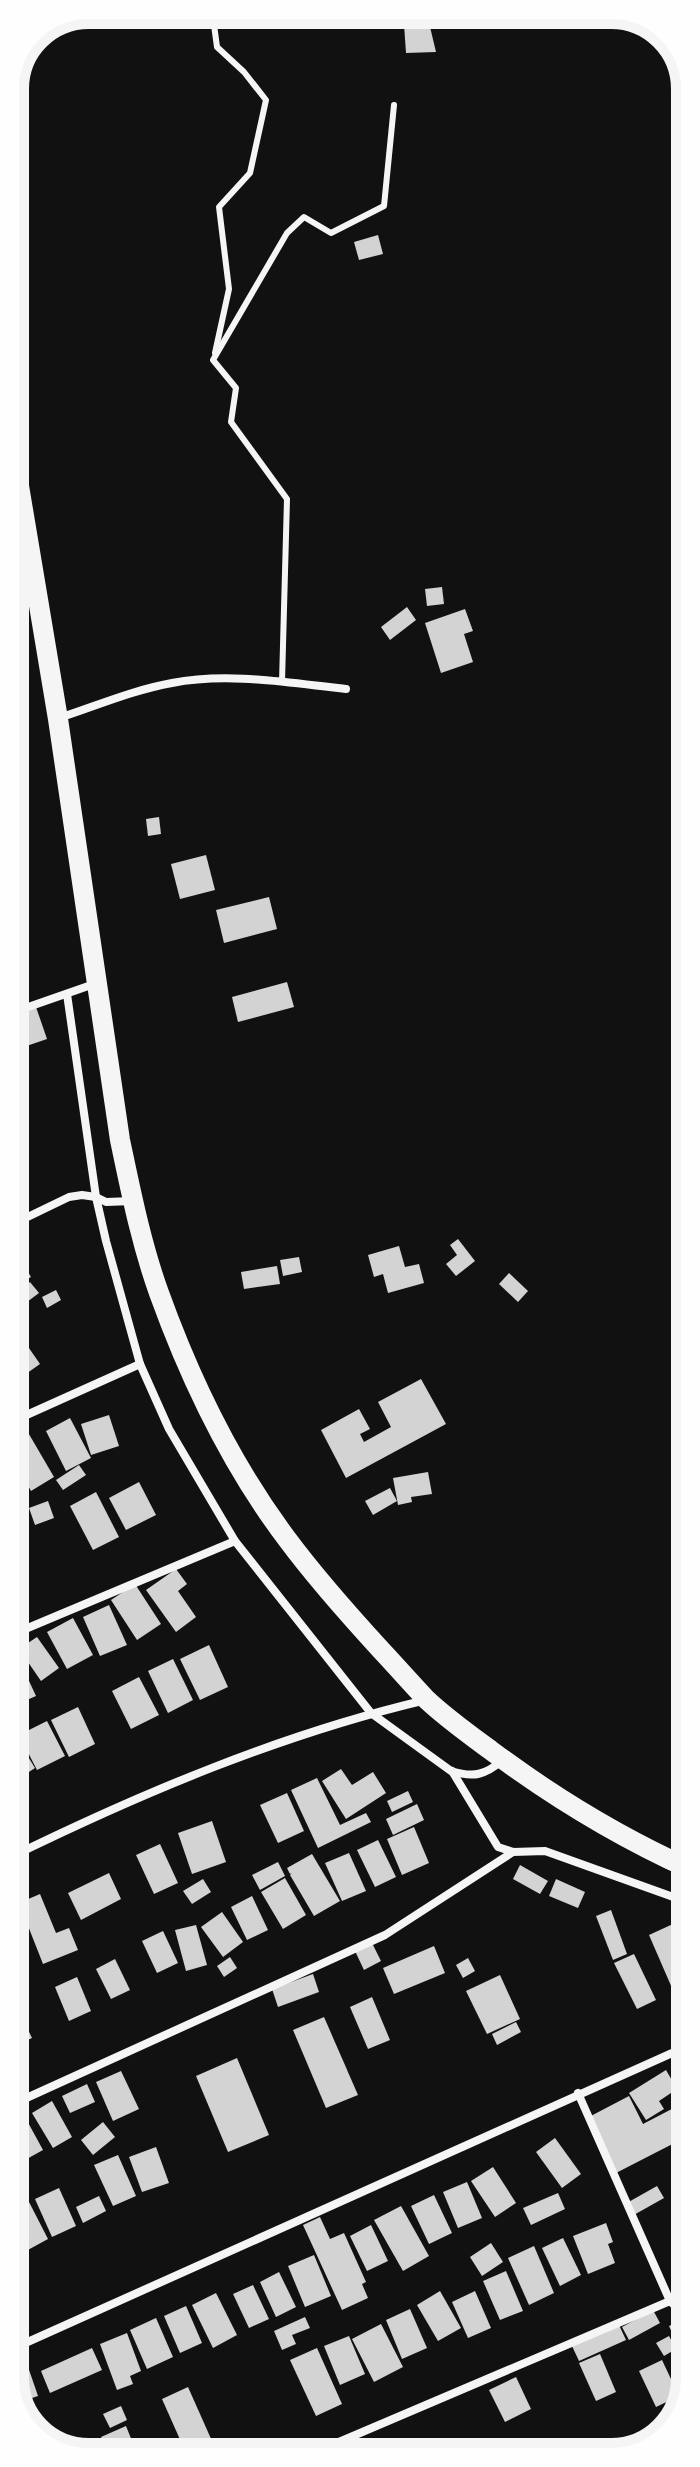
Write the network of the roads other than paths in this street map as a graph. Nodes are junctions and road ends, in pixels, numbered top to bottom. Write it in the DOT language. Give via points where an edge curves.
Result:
graph roads {
  1 [pos="214,24"];
  2 [pos="394,105"];
  3 [pos="213,360"];
  4 [pos="24,557"];
  5 [pos="282,682"];
  6 [pos="346,689"];
  7 [pos="58,719"];
  8 [pos="97,983"];
  9 [pos="67,994"];
  10 [pos="24,1009"];
  11 [pos="96,1197"];
  12 [pos="133,1201"];
  13 [pos="24,1219"];
  14 [pos="140,1364"];
  15 [pos="24,1416"];
  16 [pos="235,1541"];
  17 [pos="24,1630"];
  18 [pos="427,1700"];
  19 [pos="371,1713"];
  20 [pos="504,1760"];
  21 [pos="451,1771"];
  22 [pos="24,1851"];
  23 [pos="513,1852"];
  24 [pos="676,1862"];
  25 [pos="676,1898"];
  26 [pos="676,2051"];
  27 [pos="578,2093"];
  28 [pos="24,2099"];
  29 [pos="670,2301"];
  30 [pos="676,2307"];
  31 [pos="24,2344"];
  32 [pos="337,2443"];
  1 -- 3 [label="lane" via="217,47 266,100 250,173 219,207 229,289"];
  2 -- 3 [label="lane" via="384,206 331,233 304,217 287,233"];
  3 -- 5 [label="lane" via="236,388 231,422 287,499"];
  4 -- 7 [label="highway"];
  5 -- 6 [label="street"];
  5 -- 7 [label="street" via="174,682"];
  7 -- 8 [label="highway"];
  8 -- 9 [label="street"];
  8 -- 12 [label="highway"];
  9 -- 10 [label="street"];
  9 -- 11 [label="street"];
  11 -- 12 [label="street"];
  11 -- 13 [label="street" via="69,1197"];
  11 -- 14 [label="street"];
  12 -- 18 [label="highway" via="158,1291 240,1467 308,1567"];
  14 -- 15 [label="street"];
  14 -- 16 [label="street" via="169,1429"];
  16 -- 17 [label="street"];
  16 -- 19 [label="street"];
  18 -- 19 [label="street"];
  18 -- 20 [label="highway"];
  19 -- 21 [label="street"];
  19 -- 22 [label="street" via="173,1782"];
  20 -- 21 [label="street" via="478,1775"];
  20 -- 24 [label="highway" via="577,1810"];
  21 -- 23 [label="street" via="498,1847"];
  23 -- 25 [label="street" via="545,1851"];
  23 -- 28 [label="street" via="385,1935"];
  26 -- 27 [label="street"];
  27 -- 29 [label="street"];
  27 -- 31 [label="street"];
  29 -- 30 [label="street"];
  29 -- 32 [label="street"];
}
